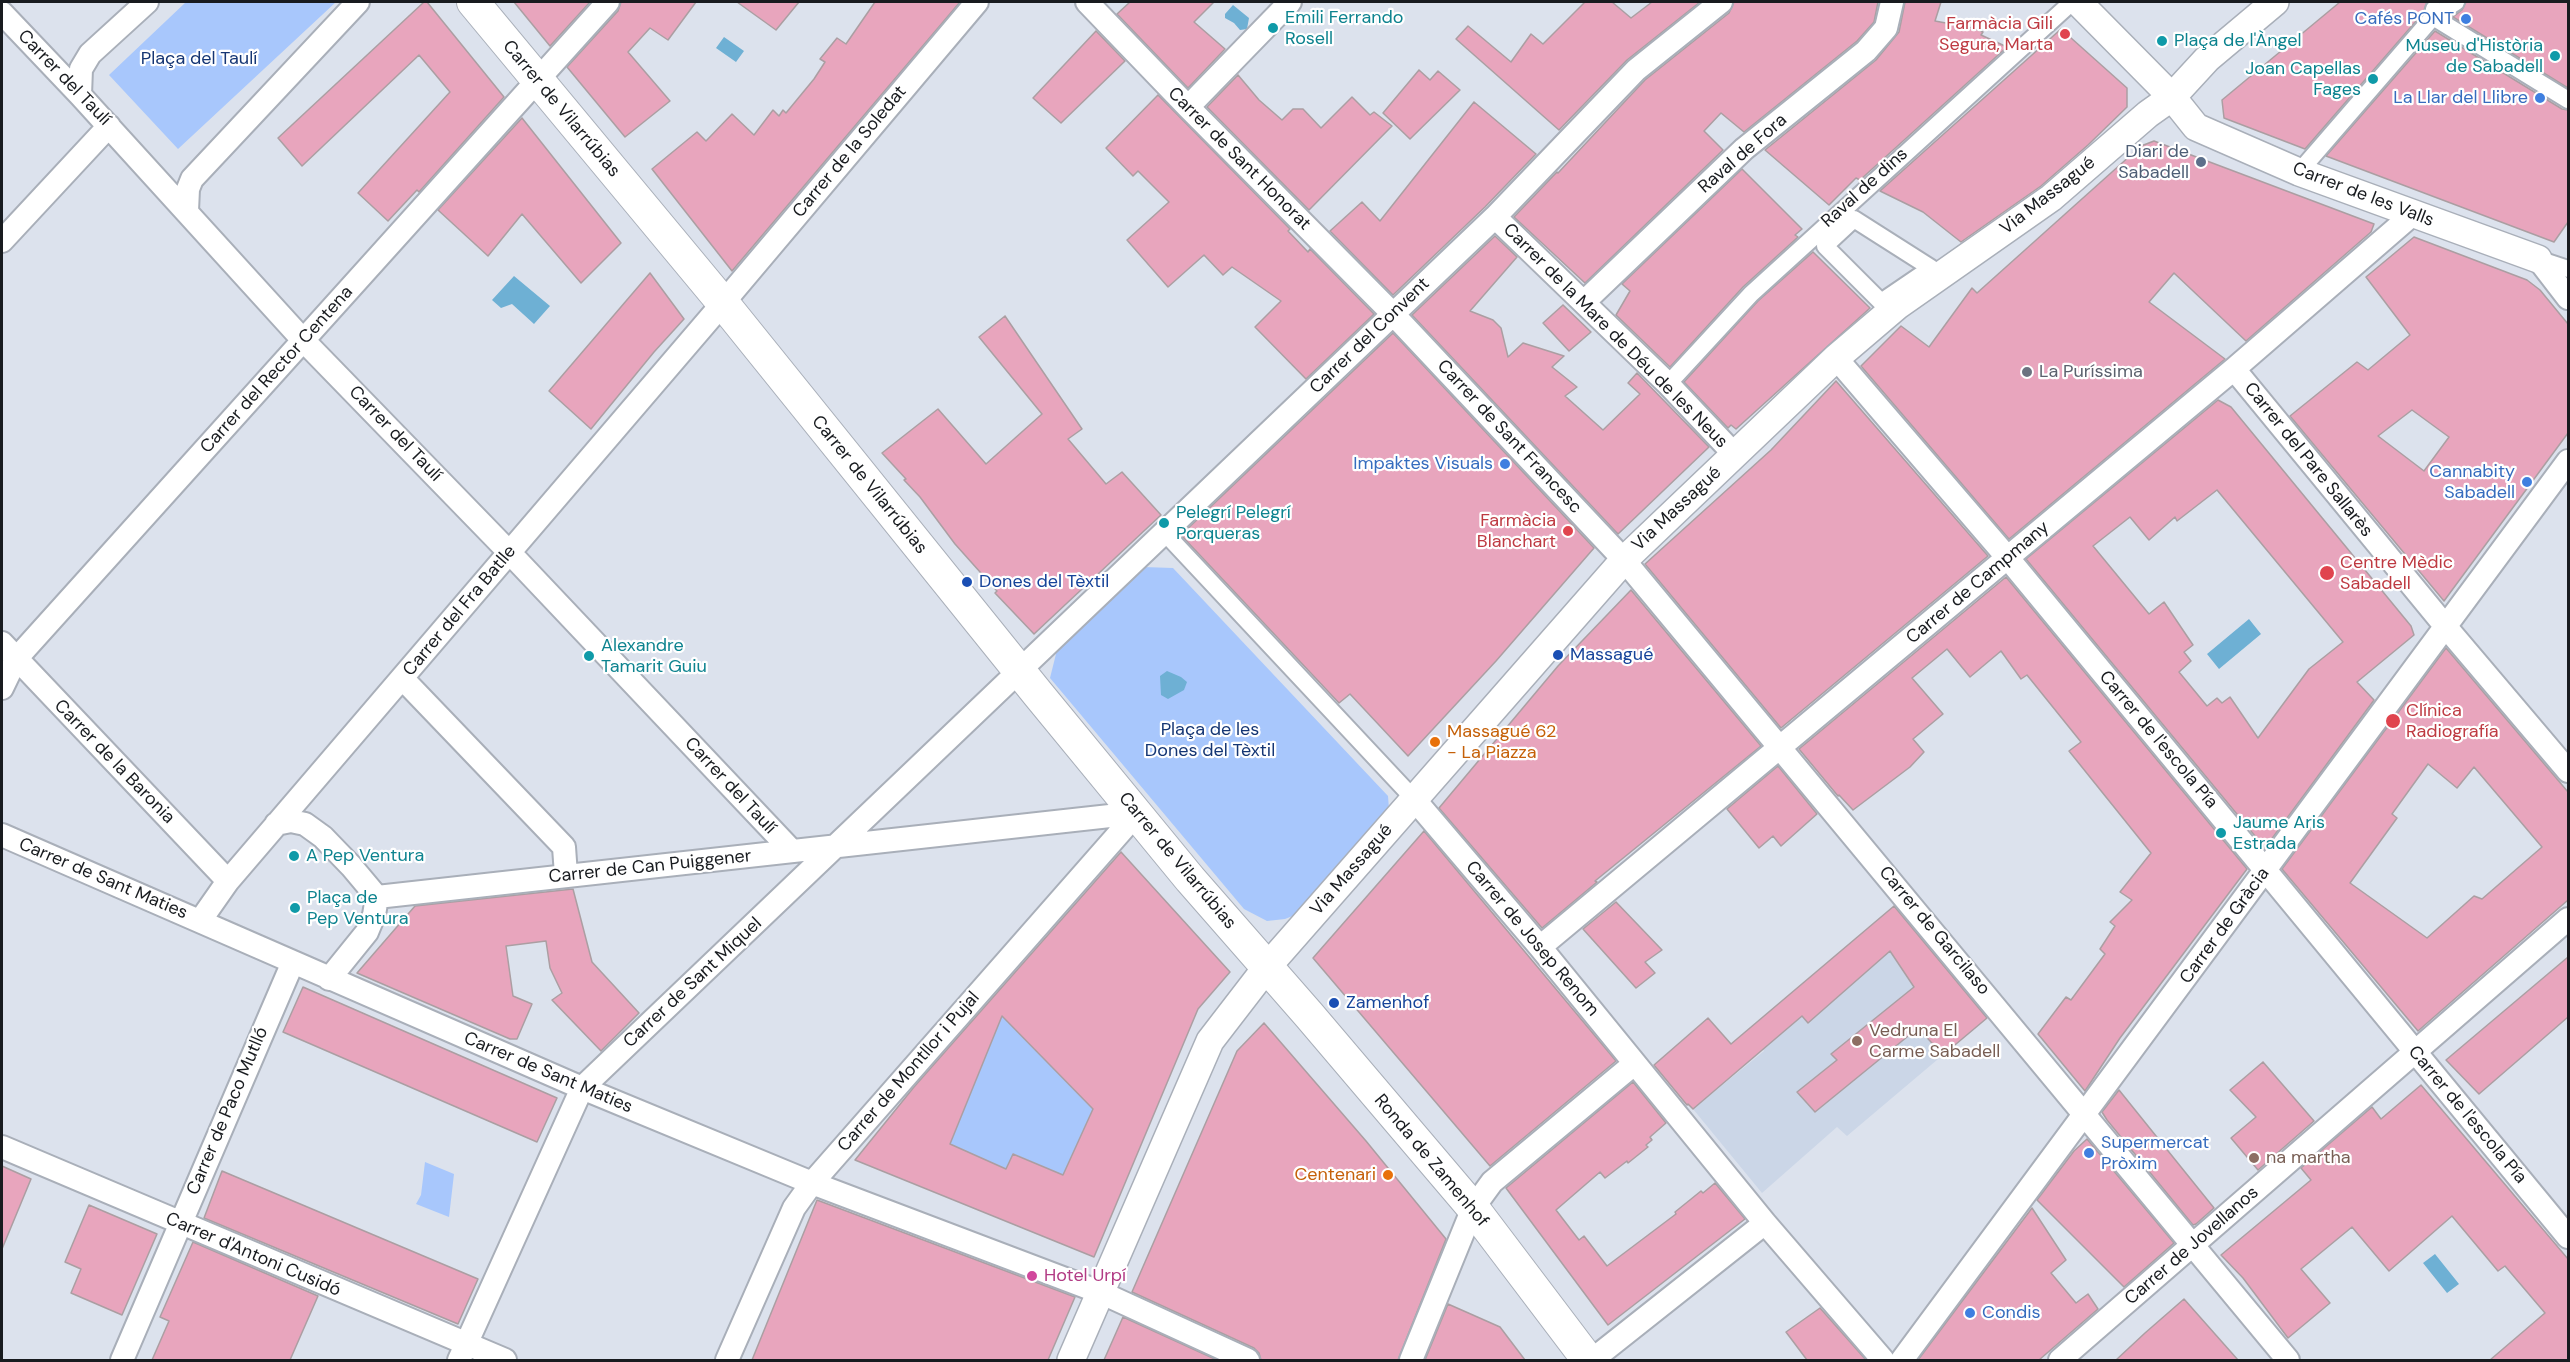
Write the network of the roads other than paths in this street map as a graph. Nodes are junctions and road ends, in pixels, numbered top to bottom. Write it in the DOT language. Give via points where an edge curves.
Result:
graph roads {
  1 [pos="147,2"];
  2 [pos="358,2"];
  3 [pos="473,2"];
  4 [pos="608,2"];
  5 [pos="977,2"];
  6 [pos="1087,2"];
  7 [pos="1290,2"];
  8 [pos="1721,2"];
  9 [pos="1892,2"];
  10 [pos="2072,2"];
  11 [pos="2078,2"];
  12 [pos="2275,2"];
  13 [pos="2456,2"];
  14 [pos="2434,10"];
  15 [pos="2,13"];
  16 [pos="536,80"];
  17 [pos="80,94"];
  18 [pos="2172,97"];
  19 [pos="2568,100"];
  20 [pos="1188,107"];
  21 [pos="109,126"];
  22 [pos="2299,172"];
  23 [pos="187,211"];
  24 [pos="2412,214"];
  25 [pos="1495,217"];
  26 [pos="2,241"];
  27 [pos="2538,259"];
  28 [pos="2568,268"];
  29 [pos="2568,298"];
  30 [pos="1584,302"];
  31 [pos="1881,302"];
  32 [pos="723,303"];
  33 [pos="1393,314"];
  34 [pos="303,340"];
  35 [pos="1836,358"];
  36 [pos="2234,369"];
  37 [pos="1668,384"];
  38 [pos="1735,455"];
  39 [pos="2568,461"];
  40 [pos="1164,532"];
  41 [pos="509,552"];
  42 [pos="2007,557"];
  43 [pos="1624,560"];
  44 [pos="2446,627"];
  45 [pos="9,651"];
  46 [pos="1020,672"];
  47 [pos="402,678"];
  48 [pos="2,688"];
  49 [pos="1782,748"];
  50 [pos="2568,771"];
  51 [pos="1414,799"];
  52 [pos="1137,813"];
  53 [pos="276,824"];
  54 [pos="2,835"];
  55 [pos="837,847"];
  56 [pos="792,851"];
  57 [pos="2266,870"];
  58 [pos="566,875"];
  59 [pos="228,880"];
  60 [pos="377,897"];
  61 [pos="2568,919"];
  62 [pos="200,921"];
  63 [pos="1540,947"];
  64 [pos="293,962"];
  65 [pos="1267,967"];
  66 [pos="329,979"];
  67 [pos="2415,1053"];
  68 [pos="1634,1064"];
  69 [pos="582,1088"];
  70 [pos="2086,1115"];
  71 [pos="2,1147"];
  72 [pos="812,1183"];
  73 [pos="1473,1208"];
  74 [pos="1765,1223"];
  75 [pos="179,1224"];
  76 [pos="2568,1237"];
  77 [pos="2193,1245"];
  78 [pos="1102,1293"];
  79 [pos="463,1353"];
  80 [pos="122,1360"];
  81 [pos="505,1360"];
  82 [pos="727,1360"];
  83 [pos="1071,1360"];
  84 [pos="1248,1360"];
  85 [pos="1411,1360"];
  86 [pos="1590,1360"];
  87 [pos="1883,1360"];
  88 [pos="1902,1360"];
  89 [pos="2060,1360"];
  90 [pos="2288,1360"];
  1 -- 17 [label="street" via="90,54 81,69"];
  2 -- 23 [label="street" via="192,179"];
  3 -- 16 [label="main road, Carrer de Vilarrúbias"];
  4 -- 16 [label="street, Carrer del Rector Centena"];
  5 -- 32 [label="street, Carrer de la Soledat"];
  6 -- 20 [label="street, Carrer de Sant Honorat"];
  7 -- 20 [label="street"];
  8 -- 25 [label="street, Carrer del Convent" via="1636,70"];
  9 -- 30 [label="street, Raval de Fora" via="1886,28 1866,51 1744,149"];
  10 -- 37 [label="street, Raval de dins" via="1751,294"];
  11 -- 18 [label="street, Carrer de les Valls"];
  12 -- 18 [label="street, Via Massagué" via="2207,59"];
  13 -- 14 [label="street"];
  14 -- 19 [label="street"];
  14 -- 22 [label="street"];
  15 -- 17 [label="street, Carrer del Taulí"];
  16 -- 32 [label="main road, Carrer de Vilarrúbias"];
  16 -- 34 [label="street, Carrer del Rector Centena"];
  17 -- 21 [label="street, Carrer del Taulí"];
  18 -- 22 [label="street, Carrer de les Valls" via="2196,128"];
  18 -- 35 [label="street, Via Massagué" via="2051,198 1897,306"];
  20 -- 33 [label="street, Carrer de Sant Honorat"];
  21 -- 23 [label="street, Carrer del Taulí"];
  21 -- 26 [label="street"];
  22 -- 24 [label="street, Carrer de les Valls"];
  23 -- 34 [label="street, Carrer del Taulí"];
  24 -- 27 [label="street, Carrer de les Valls"];
  24 -- 36 [label="street, Carrer de Campmany"];
  25 -- 30 [label="street, Carrer de la Mare de Déu de les Neus"];
  25 -- 33 [label="street, Carrer del Convent"];
  27 -- 28 [label="street, Carrer de les Valls"];
  27 -- 29 [label="street"];
  30 -- 37 [label="street, Carrer de la Mare de Déu de les Neus"];
  31 -- 31 [label="street" via="1825,246 1854,219 1931,268"];
  32 -- 41 [label="street, Carrer del Fra Batlle"];
  32 -- 46 [label="main road, Carrer de Vilarrúbias"];
  33 -- 40 [label="street, Carrer del Convent"];
  33 -- 43 [label="street, Carrer de Sant Francesc"];
  34 -- 41 [label="street, Carrer del Taulí"];
  34 -- 45 [label="street, Carrer del Rector Centena"];
  35 -- 38 [label="street, Via Massagué"];
  35 -- 42 [label="street, Carrer de l'escola Pía"];
  36 -- 42 [label="street, Carrer de Campmany"];
  36 -- 44 [label="street, Carrer del Pare Sallarès"];
  37 -- 38 [label="street, Carrer de la Mare de Déu de les Neus"];
  38 -- 43 [label="street, Via Massagué"];
  39 -- 44 [label="street, Carrer de Gràcia"];
  40 -- 46 [label="street, Carrer del Convent"];
  40 -- 51 [label="street, Carrer de Josep Renom"];
  41 -- 47 [label="street, Carrer del Fra Batlle"];
  41 -- 56 [label="street, Carrer del Taulí"];
  42 -- 49 [label="street, Carrer de Campmany"];
  42 -- 57 [label="street, Carrer de l'escola Pía"];
  43 -- 49 [label="street, Carrer de Garcilaso"];
  43 -- 51 [label="street, Via Massagué"];
  44 -- 50 [label="street, Carrer del Pare Sallarès"];
  44 -- 57 [label="street, Carrer de Gràcia"];
  45 -- 48 [label="street, Carrer del Rector Centena"];
  45 -- 59 [label="street, Carrer de la Baronia"];
  46 -- 52 [label="main road, Carrer de Vilarrúbias"];
  46 -- 55 [label="street, Carrer de Sant Miquel"];
  47 -- 53 [label="street, Carrer del Fra Batlle"];
  47 -- 58 [label="street" via="564,847"];
  49 -- 63 [label="street, Carrer de Campmany"];
  49 -- 70 [label="street, Carrer de Garcilaso"];
  51 -- 63 [label="street, Carrer de Josep Renom"];
  51 -- 65 [label="street, Via Massagué"];
  52 -- 55 [label="street, Carrer de Can Puiggener"];
  52 -- 65 [label="main road, Carrer de Vilarrúbias"];
  52 -- 72 [label="street, Carrer de Montllor i Pujal"];
  53 -- 59 [label="street, Carrer del Fra Batlle"];
  53 -- 60 [label="street" via="305,824 323,837"];
  54 -- 62 [label="street, Carrer de Sant Maties"];
  55 -- 56 [label="street, Carrer de Can Puiggener"];
  55 -- 69 [label="street, Carrer de Sant Miquel"];
  56 -- 58 [label="street, Carrer de Can Puiggener"];
  57 -- 67 [label="street, Carrer de l'escola Pía"];
  57 -- 70 [label="street, Carrer de Gràcia"];
  58 -- 60 [label="street, Carrer de Can Puiggener"];
  59 -- 62 [label="street, Carrer del Fra Batlle"];
  60 -- 66 [label="street" via="367,932"];
  61 -- 67 [label="street, Carrer de Jovellanos"];
  62 -- 64 [label="street, Carrer de Sant Maties"];
  63 -- 68 [label="street, Carrer de Josep Renom"];
  64 -- 66 [label="street, Carrer de Sant Maties"];
  64 -- 75 [label="street, Carrer de Paco Mutlló"];
  65 -- 73 [label="main road, Ronda de Zamenhof"];
  65 -- 78 [label="street, Via Massagué" via="1210,1041"];
  66 -- 69 [label="street, Carrer de Sant Maties"];
  67 -- 76 [label="street, Carrer de l'escola Pía"];
  67 -- 77 [label="street, Carrer de Jovellanos"];
  68 -- 73 [label="street" via="1492,1182"];
  68 -- 74 [label="street, Carrer de Josep Renom"];
  69 -- 72 [label="street, Carrer de Sant Maties"];
  69 -- 79 [label="street, Carrer de Sant Miquel"];
  70 -- 77 [label="street, Carrer de Garcilaso"];
  70 -- 88 [label="street, Carrer de Gràcia"];
  71 -- 75 [label="street, Carrer d'Antoni Cusidó"];
  72 -- 78 [label="street, Carrer de Sant Maties"];
  72 -- 82 [label="street, Carrer de Montllor i Pujal" via="794,1208"];
  73 -- 85 [label="street"];
  73 -- 86 [label="main road, Ronda de Zamenhof"];
  74 -- 86 [label="street"];
  74 -- 87 [label="street, Carrer de Josep Renom"];
  75 -- 79 [label="street, Carrer d'Antoni Cusidó"];
  75 -- 80 [label="street, Carrer de Paco Mutlló"];
  77 -- 89 [label="street, Carrer de Jovellanos"];
  77 -- 90 [label="street, Carrer de Garcilaso"];
  78 -- 83 [label="street, Via Massagué"];
  78 -- 84 [label="street, Carrer de Sant Maties"];
  79 -- 81 [label="street, Carrer d'Antoni Cusidó"];
}
